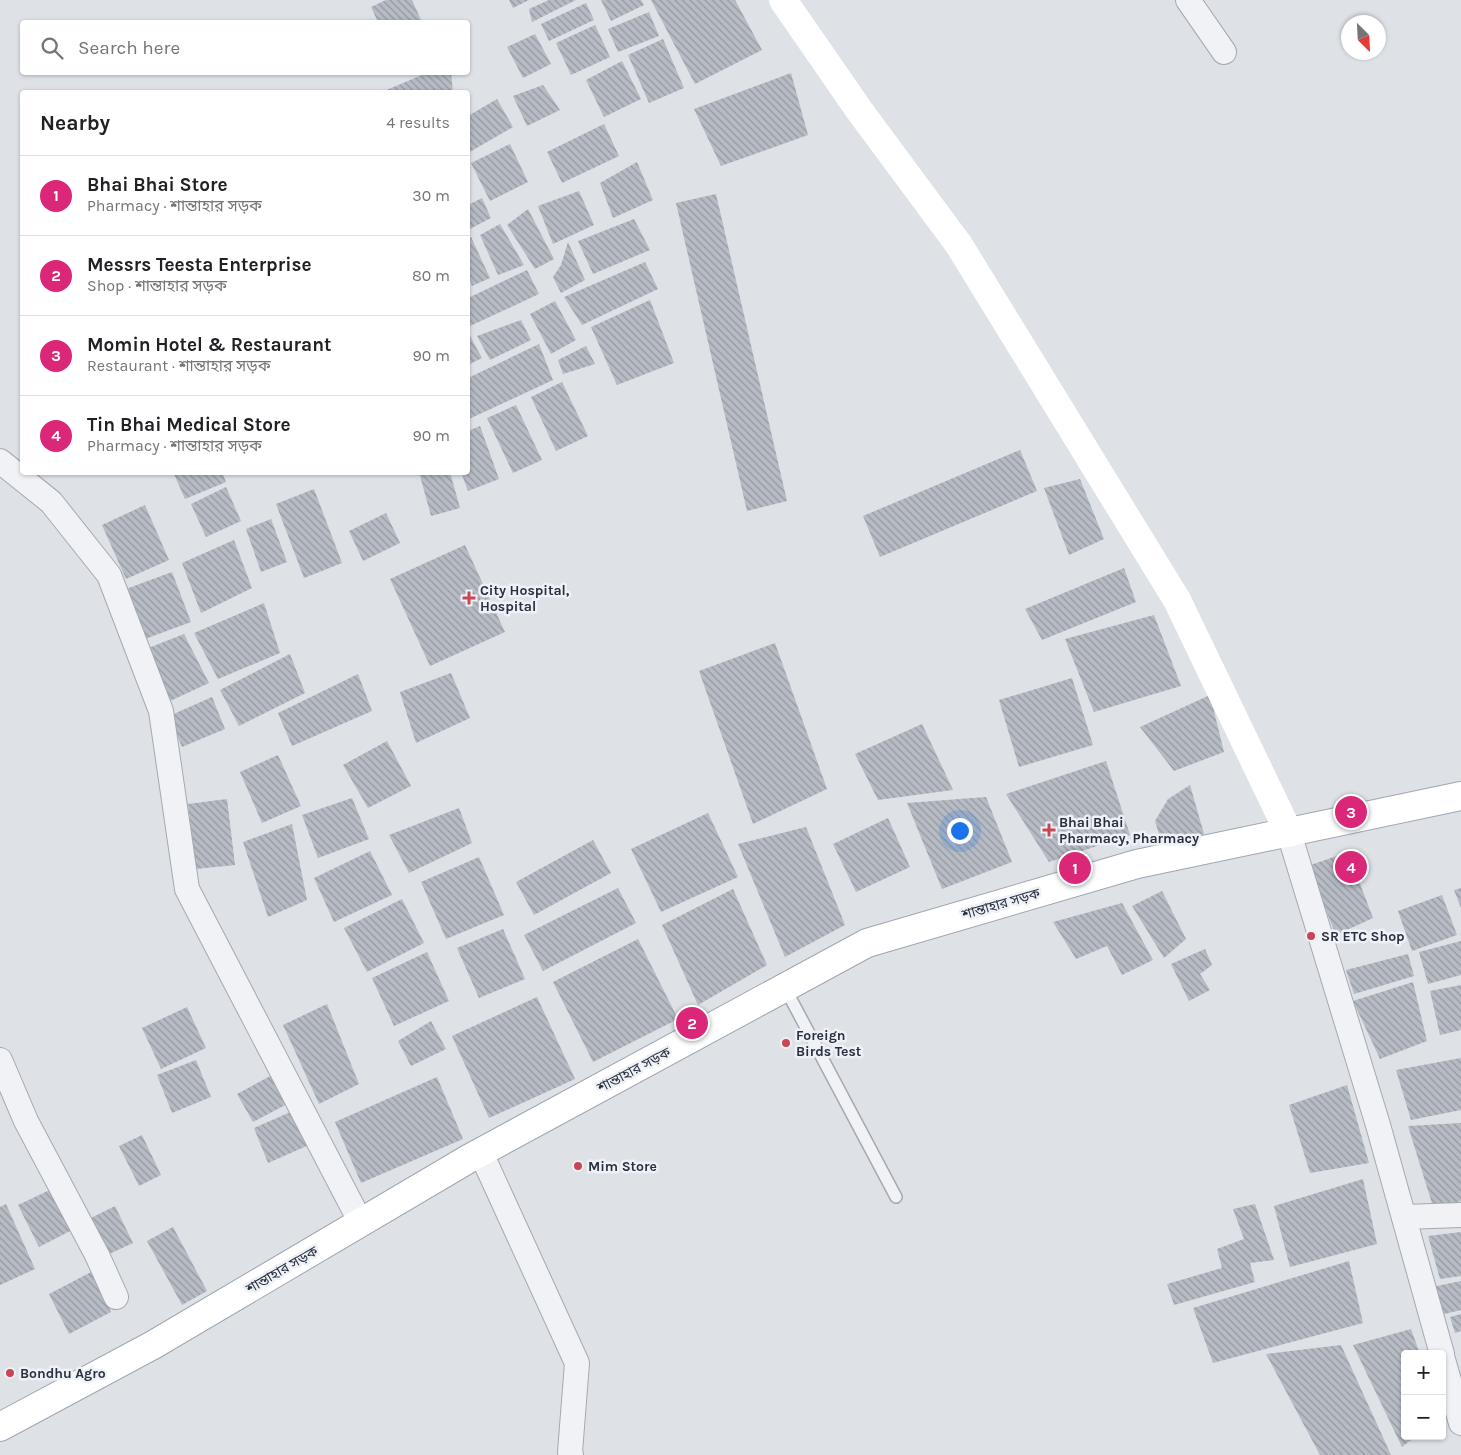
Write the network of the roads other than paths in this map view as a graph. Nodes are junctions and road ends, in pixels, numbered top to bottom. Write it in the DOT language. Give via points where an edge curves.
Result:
graph roads {
  1 [pos="783,0"];
  2 [pos="1188,0"];
  3 [pos="1224,52"];
  4 [pos="0,461"];
  5 [pos="1461,796"];
  6 [pos="1289,833"];
  7 [pos="786,988"];
  8 [pos="0,1060"];
  9 [pos="481,1153"];
  10 [pos="896,1197"];
  11 [pos="1461,1215"];
  12 [pos="1404,1217"];
  13 [pos="361,1223"];
  14 [pos="116,1297"];
  15 [pos="1441,1350"];
  16 [pos="1446,1369"];
  17 [pos="1461,1423"];
  18 [pos="0,1427"];
  19 [pos="572,1455"];
  1 -- 6 [label="main road" via="959,245 1172,592"];
  2 -- 3 [label="street"];
  4 -- 13 [label="street" via="51,502 109,574 161,710 187,889"];
  5 -- 6 [label="main road, শান্তাহার সড়ক"];
  6 -- 7 [label="main road, শান্তাহার সড়ক" via="1137,864 867,943"];
  6 -- 12 [label="street"];
  7 -- 9 [label="main road, শান্তাহার সড়ক"];
  7 -- 10 [label="lane"];
  8 -- 14 [label="street" via="26,1122"];
  9 -- 13 [label="main road, শান্তাহার সড়ক"];
  9 -- 19 [label="street" via="577,1363"];
  11 -- 12 [label="street"];
  12 -- 15 [label="street"];
  13 -- 18 [label="main road, শান্তাহার সড়ক" via="153,1345"];
  16 -- 17 [label="street"];
}
